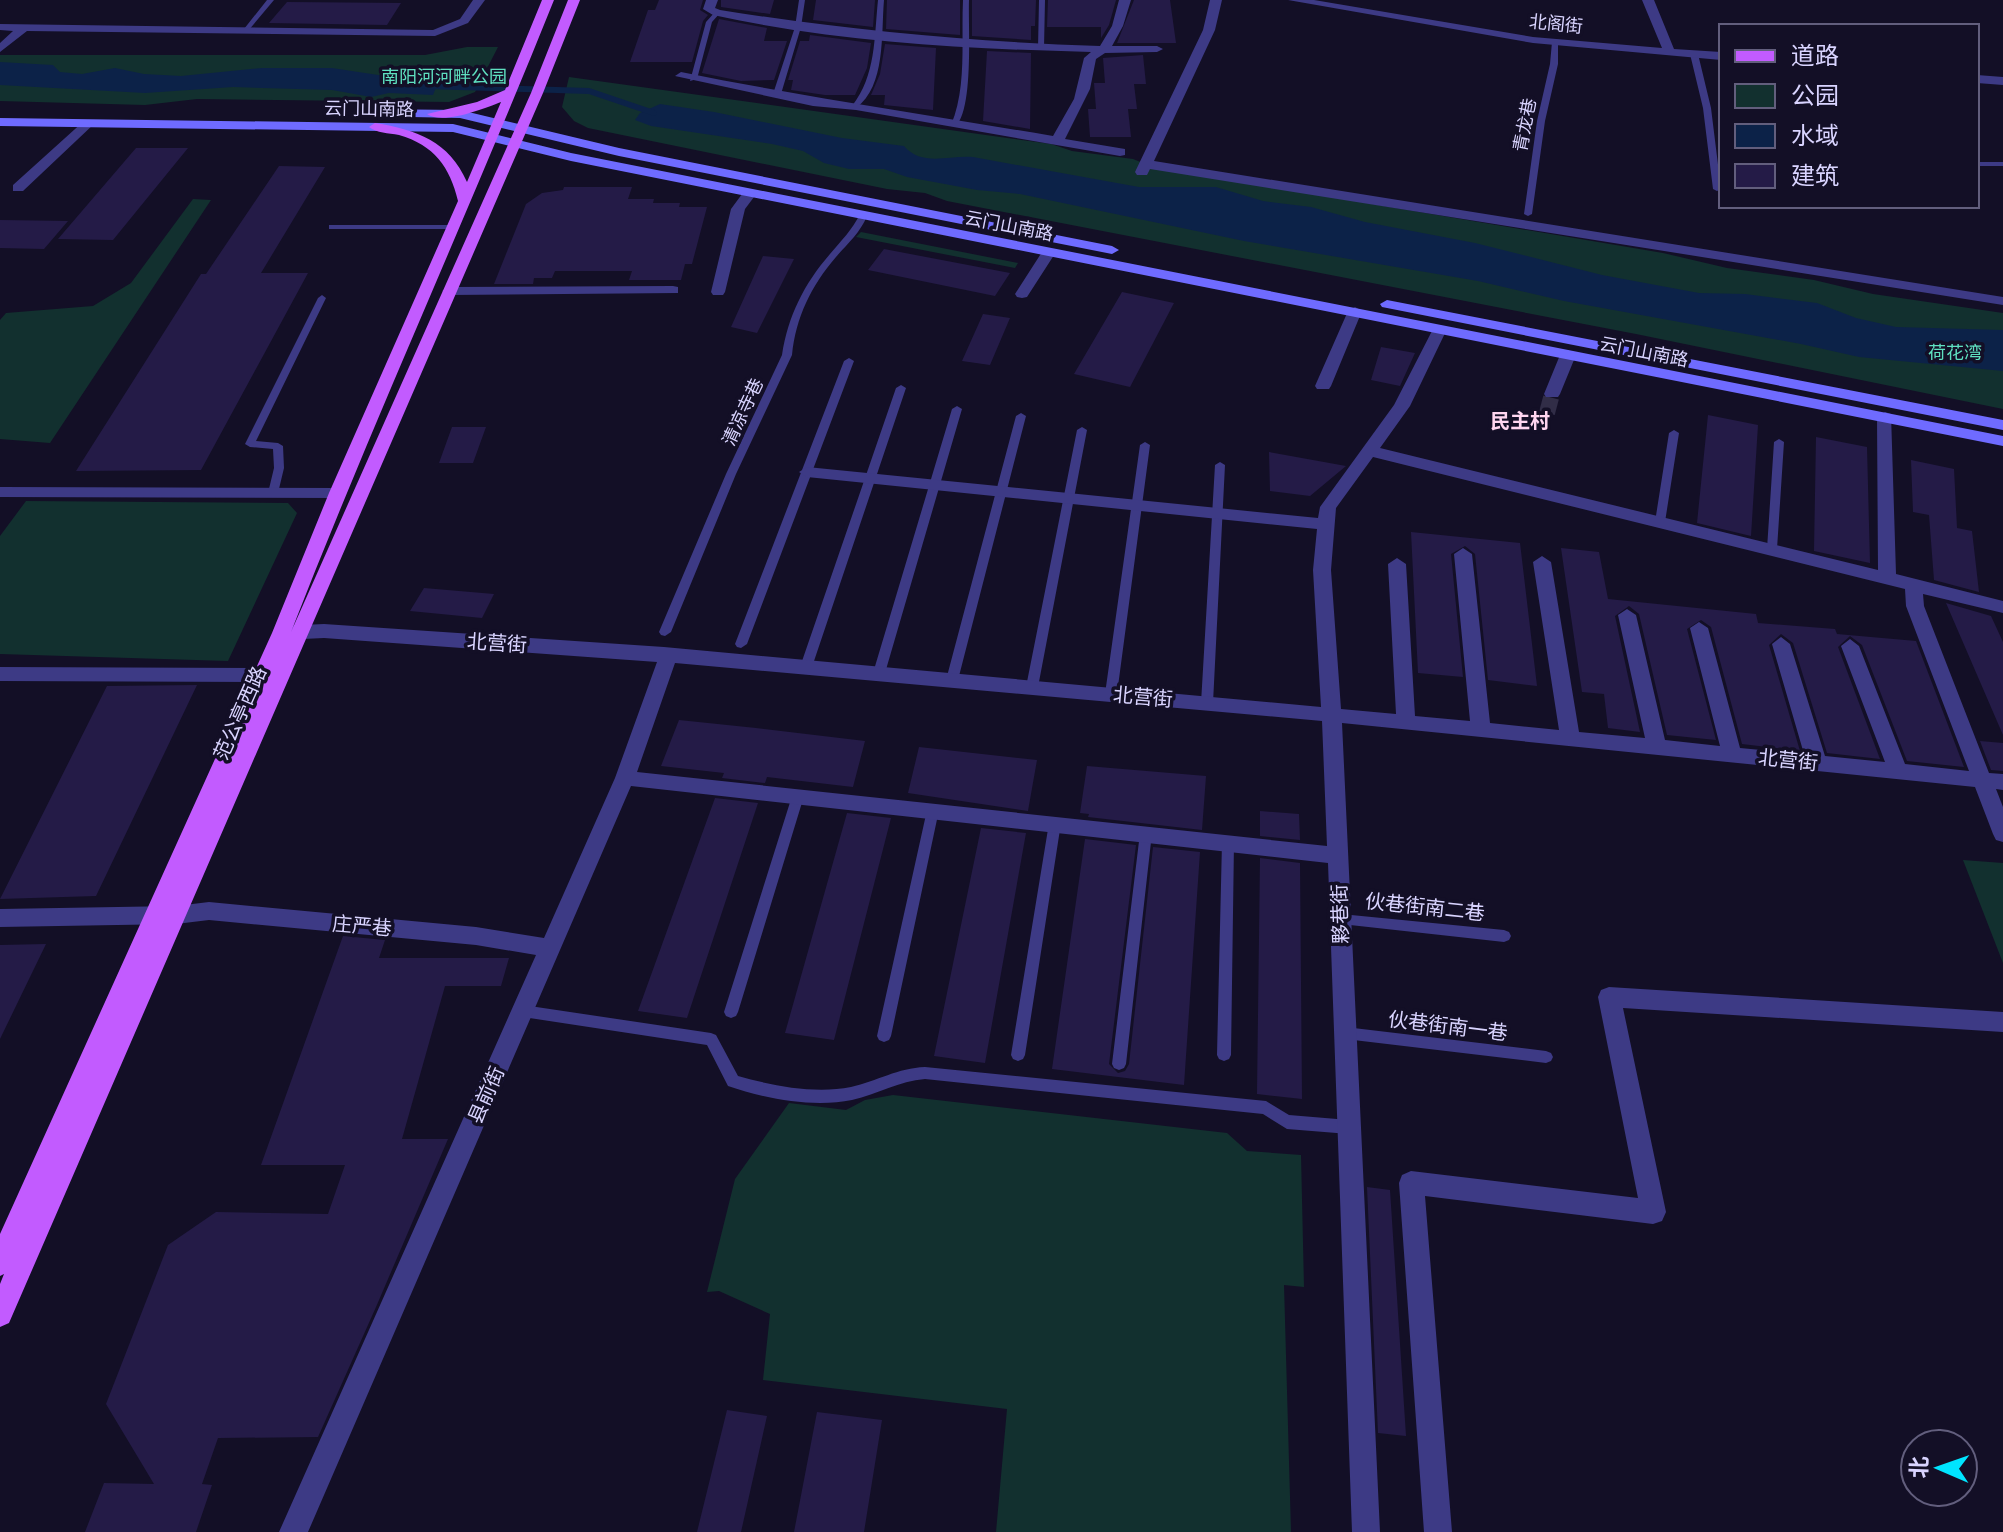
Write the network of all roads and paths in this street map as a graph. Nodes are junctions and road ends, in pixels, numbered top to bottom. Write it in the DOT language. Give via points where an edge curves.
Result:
graph roads {
  1 [pos="271,0"];
  2 [pos="479,0"];
  3 [pos="548,0"];
  4 [pos="574,0"];
  5 [pos="712,0"];
  6 [pos="802,0"];
  7 [pos="881,0"];
  8 [pos="966,0"];
  9 [pos="1042,0"];
  10 [pos="1125,0"];
  11 [pos="1216,0"];
  12 [pos="1294,0"];
  13 [pos="1648,0"];
  14 [pos="717,13"];
  15 [pos="0,27"];
  16 [pos="24,27"];
  17 [pos="798,27"];
  18 [pos="246,30"];
  19 [pos="877,37"];
  20 [pos="1555,42"];
  21 [pos="963,44"];
  22 [pos="4,45"];
  23 [pos="1041,48"];
  24 [pos="1106,49"];
  25 [pos="1157,49"];
  26 [pos="1670,52"];
  27 [pos="1694,54"];
  28 [pos="1719,56"];
  29 [pos="687,77"];
  30 [pos="1979,79"];
  31 [pos="2003,81"];
  32 [pos="509,93"];
  33 [pos="777,94"];
  34 [pos="856,106"];
  35 [pos="0,110"];
  36 [pos="433,114"];
  37 [pos="0,122"];
  38 [pos="89,123"];
  39 [pos="955,125"];
  40 [pos="375,127"];
  41 [pos="494,131"];
  42 [pos="517,136"];
  43 [pos="1059,142"];
  44 [pos="1120,152"];
  45 [pos="1979,164"];
  46 [pos="2003,164"];
  47 [pos="18,188"];
  48 [pos="1717,189"];
  49 [pos="750,193"];
  50 [pos="465,201"];
  51 [pos="1528,214"];
  52 [pos="863,216"];
  53 [pos="332,227"];
  54 [pos="454,227"];
  55 [pos="1054,245"];
  56 [pos="673,290"];
  57 [pos="449,291"];
  58 [pos="718,292"];
  59 [pos="1022,294"];
  60 [pos="322,298"];
  61 [pos="2003,301"];
  62 [pos="1355,311"];
  63 [pos="1440,329"];
  64 [pos="1568,355"];
  65 [pos="849,361"];
  66 [pos="1323,386"];
  67 [pos="901,388"];
  68 [pos="1552,394"];
  69 [pos="957,409"];
  70 [pos="1021,416"];
  71 [pos="1885,417"];
  72 [pos="2003,425"];
  73 [pos="1082,430"];
  74 [pos="1674,433"];
  75 [pos="2003,441"];
  76 [pos="1779,442"];
  77 [pos="1145,445"];
  78 [pos="1371,451"];
  79 [pos="1220,465"];
  80 [pos="807,472"];
  81 [pos="869,478"];
  82 [pos="935,485"];
  83 [pos="1000,491"];
  84 [pos="0,492"];
  85 [pos="273,493"];
  86 [pos="337,493"];
  87 [pos="1069,498"];
  88 [pos="1137,505"];
  89 [pos="1218,513"];
  90 [pos="1660,522"];
  91 [pos="1326,524"];
  92 [pos="1772,549"];
  93 [pos="1463,554"];
  94 [pos="1542,562"];
  95 [pos="1397,564"];
  96 [pos="1887,578"];
  97 [pos="1914,585"];
  98 [pos="2003,607"];
  99 [pos="1627,615"];
  100 [pos="1699,628"];
  101 [pos="290,632"];
  102 [pos="665,643"];
  103 [pos="741,644"];
  104 [pos="1781,644"];
  105 [pos="1850,646"];
  106 [pos="806,667"];
  107 [pos="879,673"];
  108 [pos="0,674"];
  109 [pos="261,675"];
  110 [pos="952,680"];
  111 [pos="1032,687"];
  112 [pos="1111,694"];
  113 [pos="1207,703"];
  114 [pos="1332,713"];
  115 [pos="1406,721"];
  116 [pos="1481,729"];
  117 [pos="1570,738"];
  118 [pos="1657,747"];
  119 [pos="1732,754"];
  120 [pos="1817,763"];
  121 [pos="1898,771"];
  122 [pos="625,778"];
  123 [pos="1992,781"];
  124 [pos="798,796"];
  125 [pos="933,810"];
  126 [pos="1055,823"];
  127 [pos="1146,833"];
  128 [pos="2003,834"];
  129 [pos="1228,842"];
  130 [pos="1338,858"];
  131 [pos="165,915"];
  132 [pos="0,918"];
  133 [pos="1341,919"];
  134 [pos="1504,936"];
  135 [pos="548,948"];
  136 [pos="523,1011"];
  137 [pos="731,1012"];
  138 [pos="2003,1022"];
  139 [pos="1345,1033"];
  140 [pos="884,1036"];
  141 [pos="1018,1055"];
  142 [pos="1224,1055"];
  143 [pos="1546,1057"];
  144 [pos="1119,1064"];
  145 [pos="1349,1127"];
  146 [pos="10,1217"];
  147 [pos="0,1263"];
  148 [pos="0,1314"];
  149 [pos="293,1532"];
  150 [pos="1366,1532"];
  151 [pos="1438,1532"];
  1 -- 18 [label="lane"];
  2 -- 18 [label="street" via="464,21 435,33"];
  3 -- 32 [label="main road, 范公亭西路"];
  4 -- 42 [label="main road, 范公亭西路"];
  5 -- 14 [label="street" via="709,9"];
  6 -- 17 [label="lane"];
  7 -- 19 [label="lane"];
  8 -- 21 [label="lane"];
  9 -- 23 [label="lane"];
  10 -- 24 [label="street"];
  11 -- 61 [label="street" via="1209,30 1144,169"];
  12 -- 20 [label="street, 北阁街"];
  13 -- 26 [label="street"];
  14 -- 17 [label="street"];
  14 -- 29 [label="lane"];
  15 -- 16 [label="street"];
  16 -- 18 [label="street"];
  16 -- 22 [label="street"];
  17 -- 19 [label="street"];
  17 -- 33 [label="lane"];
  19 -- 21 [label="street"];
  19 -- 34 [label="lane" via="868,94"];
  20 -- 26 [label="street, 北阁街"];
  20 -- 51 [label="lane, 青龙巷"];
  21 -- 23 [label="street"];
  21 -- 39 [label="lane" via="961,115"];
  23 -- 24 [label="street"];
  24 -- 25 [label="street"];
  24 -- 43 [label="street" via="1090,58 1084,92"];
  26 -- 27 [label="street, 北阁街"];
  27 -- 28 [label="street, 北阁街"];
  27 -- 48 [label="lane"];
  29 -- 33 [label="street"];
  30 -- 31 [label="street"];
  32 -- 36 [label="main road"];
  32 -- 41 [label="main road, 范公亭西路"];
  33 -- 34 [label="street"];
  34 -- 39 [label="street"];
  35 -- 36 [label="main road, 云门山南路"];
  36 -- 41 [label="main road, 云门山南路" via="460,114"];
  37 -- 38 [label="main road, 云门山南路"];
  38 -- 40 [label="main road, 云门山南路"];
  38 -- 47 [label="street"];
  39 -- 44 [label="street"];
  40 -- 41 [label="main road, 云门山南路"];
  40 -- 50 [label="main road" via="402,131 438,148 454,166"];
  41 -- 42 [label="main road, 云门山南路"];
  41 -- 50 [label="main road, 范公亭西路"];
  42 -- 49 [label="main road, 云门山南路"];
  42 -- 55 [label="main road, 云门山南路" via="619,152"];
  42 -- 57 [label="main road, 范公亭西路"];
  45 -- 46 [label="lane"];
  49 -- 52 [label="main road, 云门山南路"];
  49 -- 58 [label="street" via="738,209"];
  50 -- 54 [label="main road, 范公亭西路"];
  52 -- 55 [label="main road, 云门山南路"];
  52 -- 102 [label="lane, 清凉寺巷" via="804,291 787,355 731,474"];
  53 -- 54 [label="lane"];
  54 -- 86 [label="main road, 范公亭西路"];
  55 -- 59 [label="street"];
  55 -- 62 [label="main road, 云门山南路"];
  55 -- 72 [label="main road, 云门山南路"];
  56 -- 57 [label="street"];
  57 -- 101 [label="main road, 范公亭西路"];
  60 -- 85 [label="lane" via="250,444 278,446"];
  62 -- 63 [label="main road, 云门山南路"];
  62 -- 66 [label="street"];
  63 -- 64 [label="main road, 云门山南路"];
  63 -- 78 [label="street, 夥巷街" via="1402,406"];
  64 -- 68 [label="street"];
  64 -- 71 [label="main road, 云门山南路"];
  65 -- 80 [label="lane"];
  67 -- 81 [label="lane"];
  69 -- 82 [label="lane"];
  70 -- 83 [label="lane"];
  71 -- 75 [label="main road, 云门山南路"];
  71 -- 96 [label="street"];
  73 -- 87 [label="lane"];
  74 -- 90 [label="lane"];
  76 -- 92 [label="lane"];
  77 -- 88 [label="lane"];
  78 -- 90 [label="street"];
  78 -- 91 [label="street, 夥巷街" via="1328,507"];
  79 -- 89 [label="lane"];
  80 -- 81 [label="street"];
  80 -- 103 [label="lane"];
  81 -- 82 [label="street"];
  81 -- 106 [label="lane"];
  82 -- 83 [label="street"];
  82 -- 107 [label="lane"];
  83 -- 87 [label="street"];
  83 -- 110 [label="lane"];
  84 -- 85 [label="street"];
  85 -- 86 [label="street"];
  86 -- 101 [label="main road, 范公亭西路"];
  87 -- 88 [label="street"];
  87 -- 111 [label="lane"];
  88 -- 89 [label="street"];
  88 -- 112 [label="lane"];
  89 -- 91 [label="street"];
  89 -- 113 [label="lane"];
  90 -- 92 [label="street"];
  91 -- 114 [label="street, 夥巷街" via="1322,570"];
  92 -- 96 [label="street"];
  93 -- 116 [label="street"];
  94 -- 117 [label="street"];
  95 -- 115 [label="street"];
  96 -- 97 [label="street"];
  97 -- 98 [label="street"];
  97 -- 123 [label="street" via="1915,606"];
  99 -- 118 [label="street"];
  100 -- 119 [label="street"];
  101 -- 102 [label="street, 北营街"];
  101 -- 109 [label="main road, 范公亭西路"];
  101 -- 131 [label="main road, 范公亭西路"];
  102 -- 106 [label="street, 北营街"];
  102 -- 122 [label="street, 县前街" via="666,662"];
  104 -- 120 [label="street"];
  105 -- 121 [label="street"];
  106 -- 107 [label="street, 北营街"];
  107 -- 110 [label="street, 北营街"];
  108 -- 109 [label="street"];
  109 -- 131 [label="main road, 范公亭西路"];
  110 -- 111 [label="street, 北营街"];
  111 -- 112 [label="street, 北营街"];
  112 -- 113 [label="street, 北营街"];
  113 -- 114 [label="street, 北营街"];
  114 -- 115 [label="street, 北营街"];
  114 -- 130 [label="street, 夥巷街"];
  115 -- 116 [label="street, 北营街"];
  116 -- 117 [label="street, 北营街"];
  117 -- 118 [label="street, 北营街"];
  118 -- 119 [label="street, 北营街"];
  119 -- 120 [label="street, 北营街"];
  120 -- 121 [label="street, 北营街"];
  121 -- 123 [label="street, 北营街"];
  122 -- 124 [label="street"];
  122 -- 135 [label="street, 县前街"];
  123 -- 128 [label="street"];
  124 -- 125 [label="street"];
  124 -- 137 [label="lane"];
  125 -- 126 [label="street"];
  125 -- 140 [label="lane"];
  126 -- 127 [label="street"];
  126 -- 141 [label="lane"];
  127 -- 129 [label="street"];
  127 -- 144 [label="lane"];
  129 -- 130 [label="street"];
  129 -- 142 [label="lane"];
  130 -- 133 [label="street, 夥巷街"];
  131 -- 132 [label="street, 庄严巷"];
  131 -- 135 [label="street, 庄严巷" via="209,911 476,936"];
  131 -- 146 [label="main road, 范公亭西路"];
  131 -- 148 [label="main road, 范公亭西路"];
  133 -- 134 [label="lane, 伙巷街南二巷"];
  133 -- 139 [label="street, 夥巷街"];
  135 -- 136 [label="street, 县前街"];
  136 -- 145 [label="lane" via="711,1039 733,1081 759,1089 841,1096 909,1072 925,1073 1266,1108 1287,1122"];
  136 -- 149 [label="street, 县前街"];
  138 -- 151 [label="street" via="1609,997 1653,1212 1411,1183"];
  139 -- 143 [label="lane, 伙巷街南一巷"];
  139 -- 145 [label="street, 夥巷街"];
  145 -- 150 [label="street, 夥巷街"];
  146 -- 147 [label="main road, 范公亭西路"];
}
